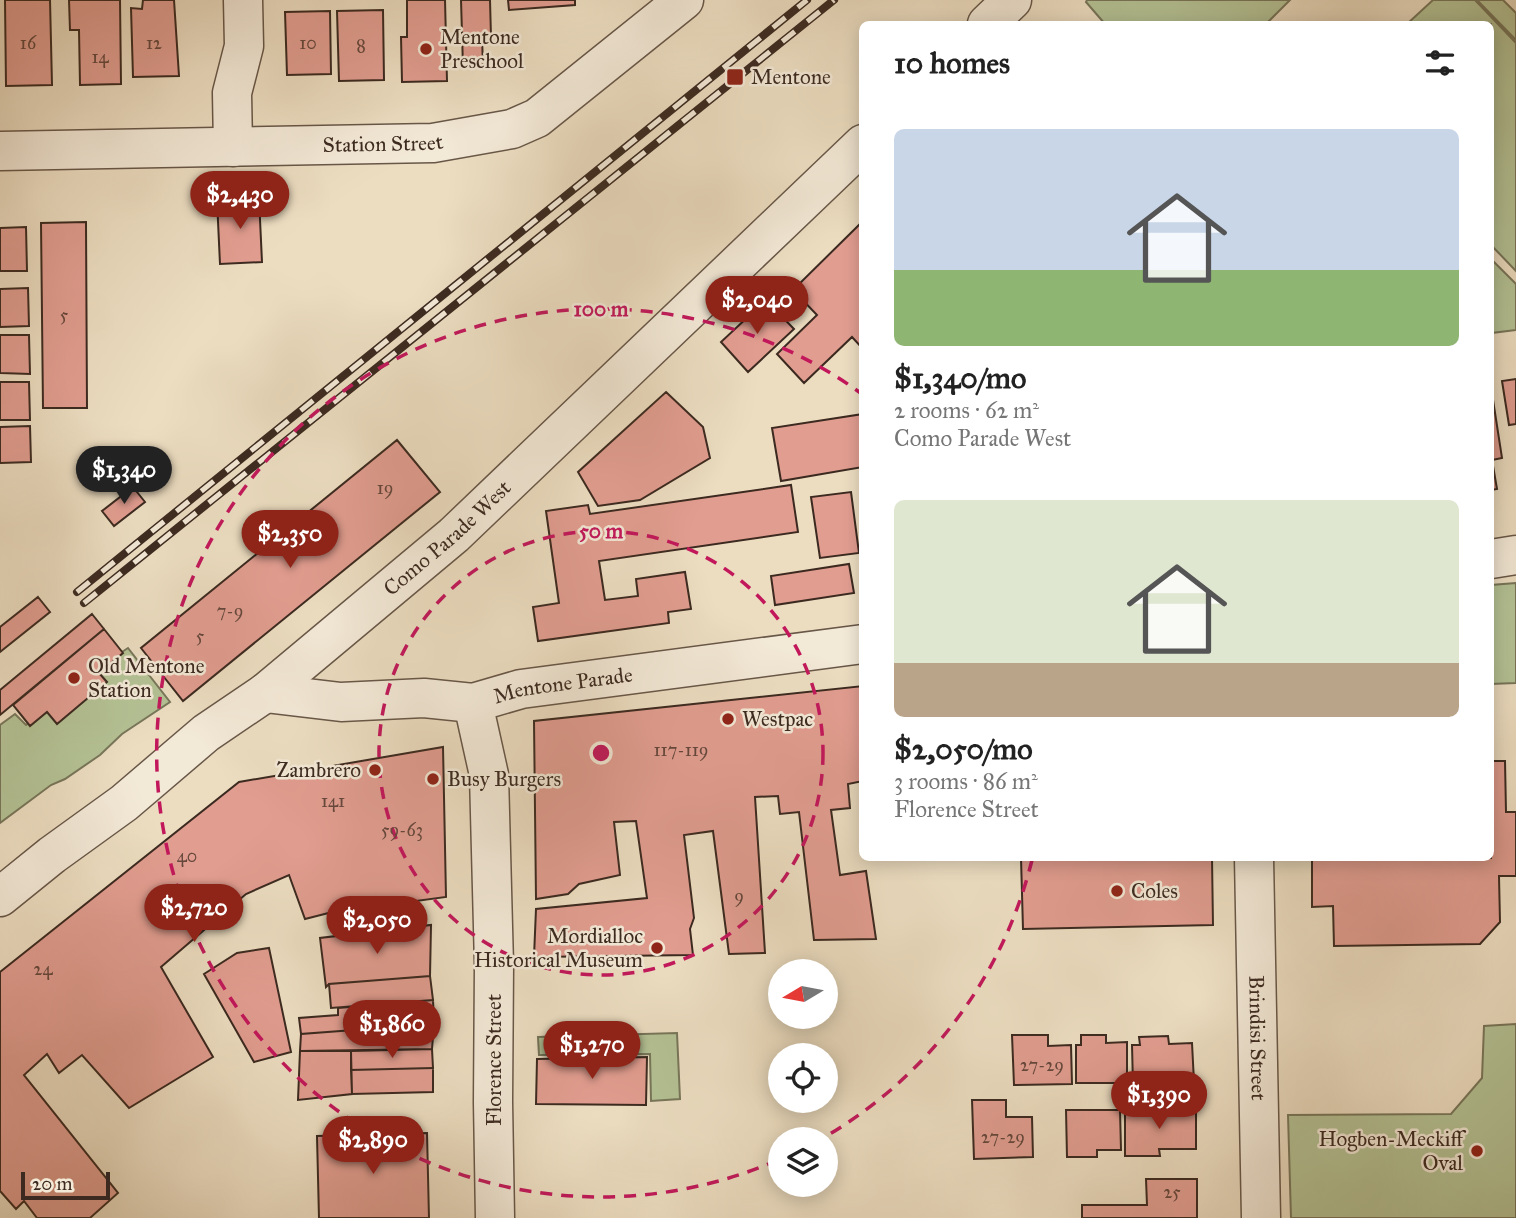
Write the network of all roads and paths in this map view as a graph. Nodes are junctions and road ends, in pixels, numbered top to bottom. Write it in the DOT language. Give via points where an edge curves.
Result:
graph roads {
  1 [pos="243,0"];
  2 [pos="684,0"];
  3 [pos="1012,0"];
  4 [pos="989,21"];
  5 [pos="233,147"];
  6 [pos="859,148"];
  7 [pos="0,151"];
  8 [pos="1516,555"];
  9 [pos="1494,559"];
  10 [pos="859,645"];
  11 [pos="265,692"];
  12 [pos="488,699"];
  13 [pos="1254,861"];
  14 [pos="0,897"];
  15 [pos="495,1218"];
  16 [pos="1261,1218"];
  1 -- 5 [label="street" via="244,46 232,93"];
  2 -- 5 [label="street, Station Street" via="537,118 512,129 433,143"];
  3 -- 4 [label="street"];
  5 -- 7 [label="street, Station Street"];
  6 -- 11 [label="street, Como Parade West" via="454,535"];
  8 -- 9 [label="street"];
  10 -- 12 [label="street, Mentone Parade" via="521,690"];
  11 -- 12 [label="street, Mentone Parade" via="335,702"];
  11 -- 14 [label="street, Como Parade West" via="206,733 124,803"];
  12 -- 15 [label="street, Florence Street"];
  13 -- 16 [label="street, Brindisi Street"];
}
